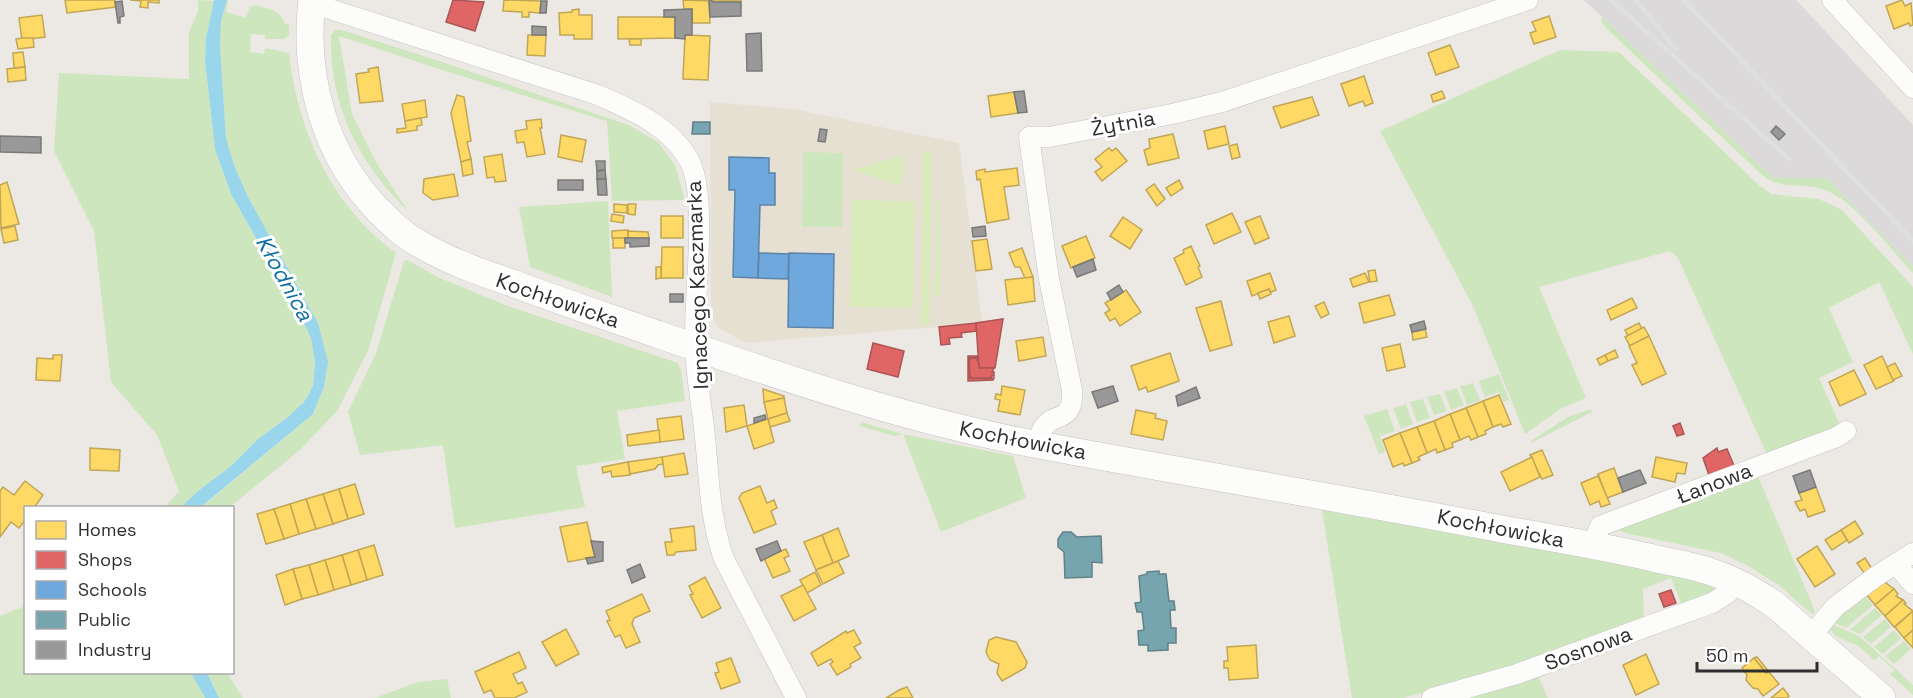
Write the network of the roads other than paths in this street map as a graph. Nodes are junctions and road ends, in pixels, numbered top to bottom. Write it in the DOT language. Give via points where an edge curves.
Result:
graph roads {
  1 [pos="1528,0"];
  2 [pos="1832,0"];
  3 [pos="308,1"];
  4 [pos="1913,88"];
  5 [pos="695,347"];
  6 [pos="1846,431"];
  7 [pos="1039,445"];
  8 [pos="1593,546"];
  9 [pos="1913,553"];
  10 [pos="1896,564"];
  11 [pos="1736,582"];
  12 [pos="1913,584"];
  13 [pos="1812,636"];
  14 [pos="796,698"];
  15 [pos="1432,698"];
  16 [pos="1882,698"];
  1 -- 7 [label="street, Żytnia" via="1222,102 1049,137 1029,136 1049,279 1072,390 1070,410 1042,430"];
  2 -- 4 [label="street"];
  3 -- 5 [label="street, Kochłowicka" via="311,69 330,138 366,197 398,229 458,264"];
  3 -- 5 [label="street, Ignacego Kaczmarka" via="598,95 664,130 690,162 696,182"];
  5 -- 7 [label="street, Kochłowicka" via="873,405"];
  5 -- 14 [label="street, Ignacego Kaczmarka" via="718,544"];
  6 -- 8 [label="street, Łanowa" via="1600,526"];
  7 -- 8 [label="street, Kochłowicka"];
  8 -- 11 [label="street, Kochłowicka" via="1696,568"];
  9 -- 10 [label="street"];
  10 -- 12 [label="street"];
  10 -- 13 [label="street" via="1835,607"];
  11 -- 13 [label="street, Kochłowicka" via="1774,604"];
  11 -- 15 [label="street, Sosnowa" via="1728,593 1712,603 1517,674"];
  13 -- 16 [label="street, Kochłowicka"];
}
